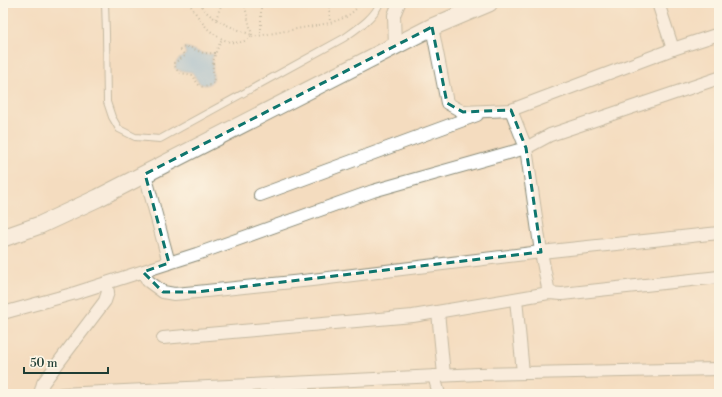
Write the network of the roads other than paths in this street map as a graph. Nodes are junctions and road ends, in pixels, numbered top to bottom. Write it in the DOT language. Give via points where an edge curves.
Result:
graph roads {
  1 [pos="104,3"];
  2 [pos="380,3"];
  3 [pos="399,3"];
  4 [pos="489,3"];
  5 [pos="658,3"];
  6 [pos="432,27"];
  7 [pos="719,34"];
  8 [pos="395,46"];
  9 [pos="673,49"];
  10 [pos="719,78"];
  11 [pos="511,110"];
  12 [pos="487,111"];
  13 [pos="526,148"];
  14 [pos="145,174"];
  15 [pos="260,195"];
  16 [pos="719,233"];
  17 [pos="3,238"];
  18 [pos="540,252"];
  19 [pos="169,263"];
  20 [pos="143,272"];
  21 [pos="719,277"];
  22 [pos="106,284"];
  23 [pos="549,293"];
  24 [pos="516,299"];
  25 [pos="438,312"];
  26 [pos="3,313"];
  27 [pos="163,338"];
  28 [pos="719,369"];
  29 [pos="523,373"];
  30 [pos="439,376"];
  31 [pos="40,394"];
  32 [pos="61,394"];
  33 [pos="439,394"];
  1 -- 2 [label="lane" via="107,102 112,117 119,129 135,137 160,139 344,38 365,22"];
  3 -- 8 [label="street" via="394,15"];
  4 -- 6 [label="main road"];
  5 -- 9 [label="street"];
  6 -- 8 [label="main road"];
  6 -- 12 [label="street" via="447,103 463,112"];
  7 -- 9 [label="street"];
  8 -- 14 [label="main road"];
  9 -- 11 [label="street"];
  10 -- 13 [label="street" via="550,135"];
  11 -- 12 [label="street"];
  11 -- 13 [label="street"];
  12 -- 15 [label="street"];
  13 -- 18 [label="street"];
  13 -- 19 [label="street" via="374,191"];
  14 -- 17 [label="main road" via="40,225"];
  14 -- 19 [label="street"];
  16 -- 18 [label="street"];
  18 -- 20 [label="street" via="174,294 155,287"];
  18 -- 23 [label="street"];
  19 -- 20 [label="street"];
  20 -- 22 [label="street"];
  21 -- 23 [label="street" via="562,294"];
  22 -- 26 [label="street"];
  22 -- 31 [label="street" via="108,292 105,301 43,383"];
  23 -- 24 [label="street"];
  24 -- 25 [label="street"];
  24 -- 29 [label="street"];
  25 -- 27 [label="street"];
  25 -- 30 [label="street"];
  28 -- 29 [label="street"];
  29 -- 30 [label="street"];
  30 -- 32 [label="street"];
  30 -- 33 [label="street"];
}
